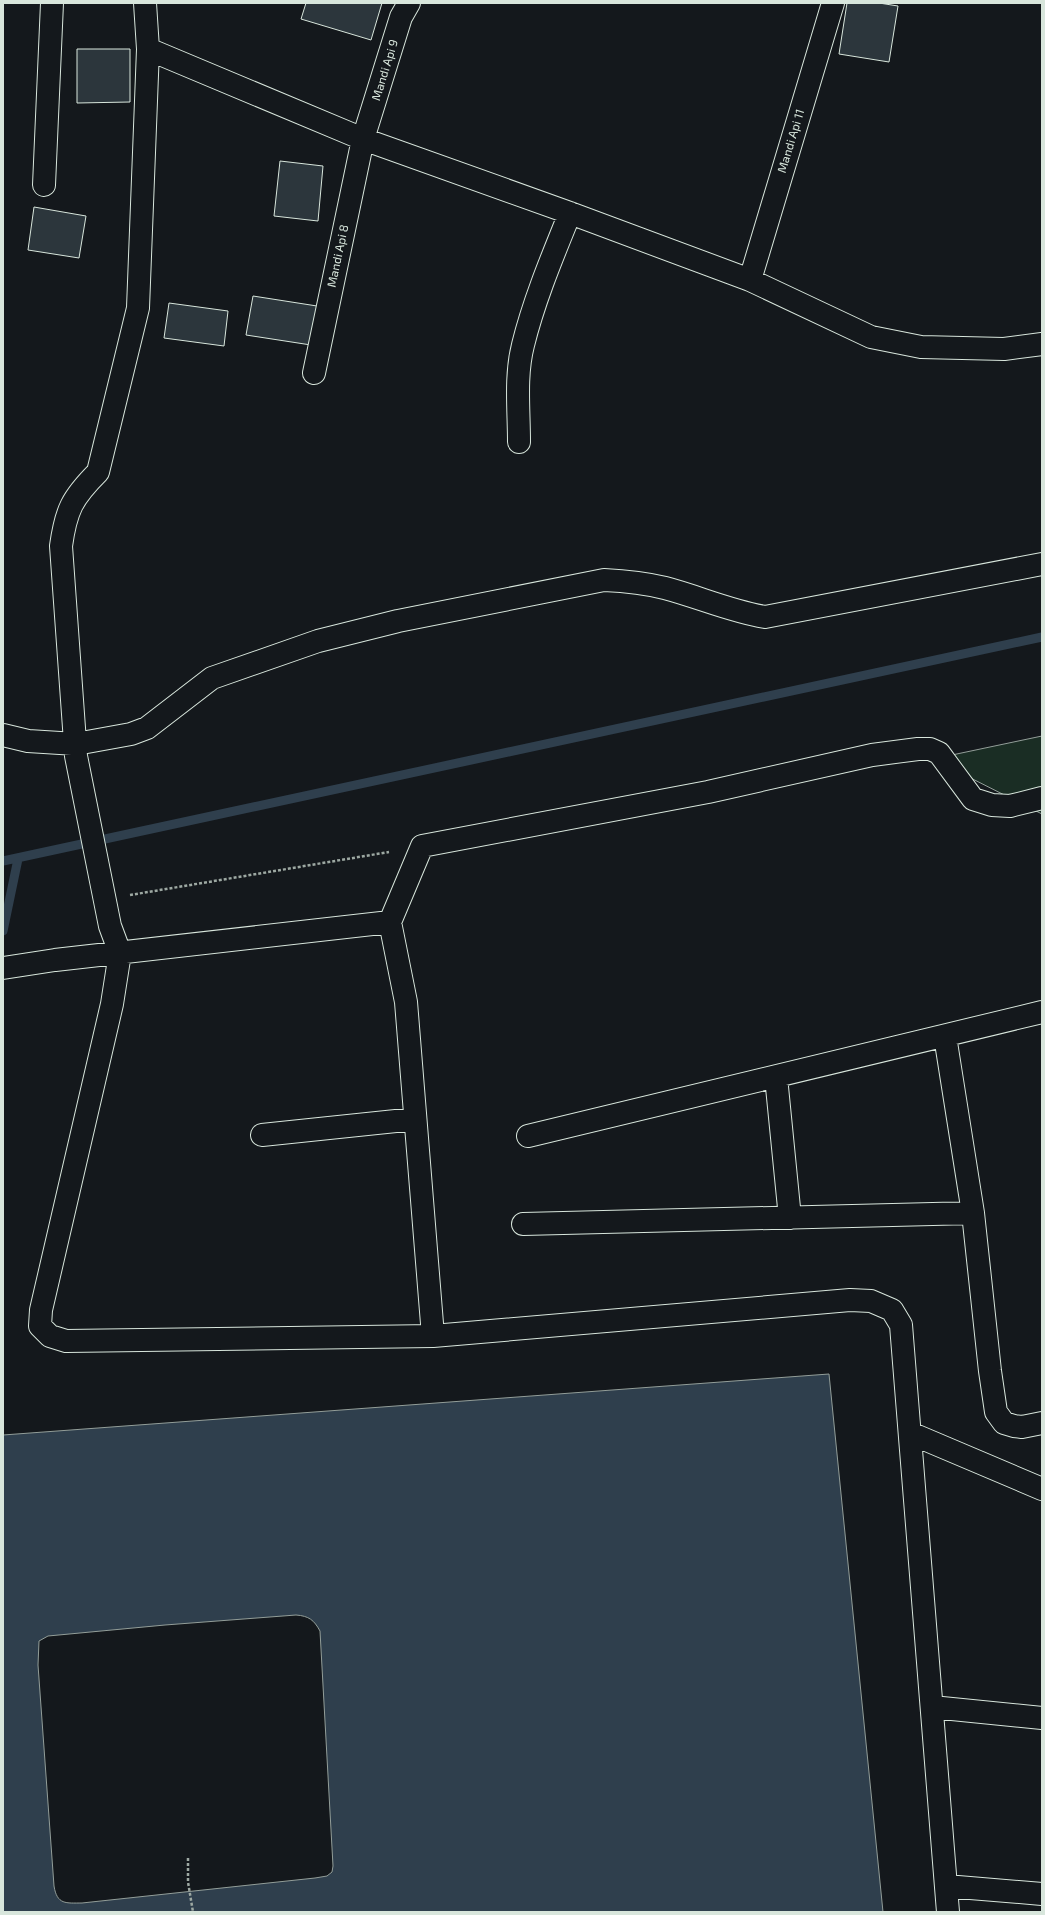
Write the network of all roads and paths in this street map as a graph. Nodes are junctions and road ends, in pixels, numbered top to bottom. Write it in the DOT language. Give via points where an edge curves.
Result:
graph roads {
  1 [pos="52,3"];
  2 [pos="145,3"];
  3 [pos="409,3"];
  4 [pos="833,3"];
  5 [pos="148,49"];
  6 [pos="363,139"];
  7 [pos="44,185"];
  8 [pos="570,212"];
  9 [pos="750,280"];
  10 [pos="1042,344"];
  11 [pos="314,373"];
  12 [pos="519,442"];
  13 [pos="1042,564"];
  14 [pos="3,735"];
  15 [pos="76,750"];
  16 [pos="1042,798"];
  17 [pos="422,846"];
  18 [pos="104,899"];
  19 [pos="390,922"];
  20 [pos="120,953"];
  21 [pos="3,968"];
  22 [pos="1042,1012"];
  23 [pos="945,1036"];
  24 [pos="776,1077"];
  25 [pos="415,1119"];
  26 [pos="262,1135"];
  27 [pos="528,1136"];
  28 [pos="973,1213"];
  29 [pos="790,1218"];
  30 [pos="523,1224"];
  31 [pos="433,1336"];
  32 [pos="1042,1423"];
  33 [pos="910,1434"];
  34 [pos="1042,1489"];
  35 [pos="932,1708"];
  36 [pos="1042,1718"];
  37 [pos="188,1858"];
  38 [pos="946,1886"];
  39 [pos="1042,1894"];
  40 [pos="193,1912"];
  41 [pos="948,1912"];
  1 -- 7 [label="street"];
  2 -- 5 [label="street"];
  3 -- 6 [label="street, Mandi Api 9" via="401,17"];
  4 -- 9 [label="street, Mandi Api 11"];
  5 -- 6 [label="street"];
  5 -- 15 [label="street" via="138,308 98,472 82,488 68,509 61,546"];
  6 -- 8 [label="street"];
  6 -- 11 [label="street, Mandi Api 8"];
  8 -- 9 [label="street"];
  8 -- 12 [label="street" via="522,345 518,378"];
  9 -- 10 [label="street" via="871,337 921,347 1004,349"];
  13 -- 15 [label="street" via="765,617 742,613 637,582 604,580 398,621 318,641 212,678 147,728"];
  14 -- 15 [label="street"];
  15 -- 18 [label="street"];
  16 -- 17 [label="street" via="1010,806 992,805 973,799 939,753 918,748 872,755 708,792"];
  17 -- 18 [label="path"];
  17 -- 19 [label="street"];
  18 -- 20 [label="street"];
  19 -- 20 [label="street"];
  19 -- 25 [label="street" via="406,1002"];
  20 -- 21 [label="street"];
  20 -- 31 [label="street" via="110,1012 41,1310 40,1326 50,1336 66,1341"];
  22 -- 23 [label="street"];
  23 -- 24 [label="street"];
  23 -- 28 [label="street"];
  24 -- 27 [label="street"];
  24 -- 29 [label="street"];
  25 -- 26 [label="street"];
  25 -- 31 [label="street"];
  28 -- 29 [label="street"];
  28 -- 32 [label="street" via="996,1412 1004,1423 1014,1426"];
  29 -- 30 [label="street"];
  31 -- 33 [label="street" via="850,1300 871,1301 892,1310 900,1325"];
  33 -- 34 [label="street"];
  33 -- 35 [label="street"];
  35 -- 36 [label="street"];
  35 -- 38 [label="street"];
  37 -- 40 [label="path" via="188,1882"];
  38 -- 39 [label="street"];
  38 -- 41 [label="street"];
}
